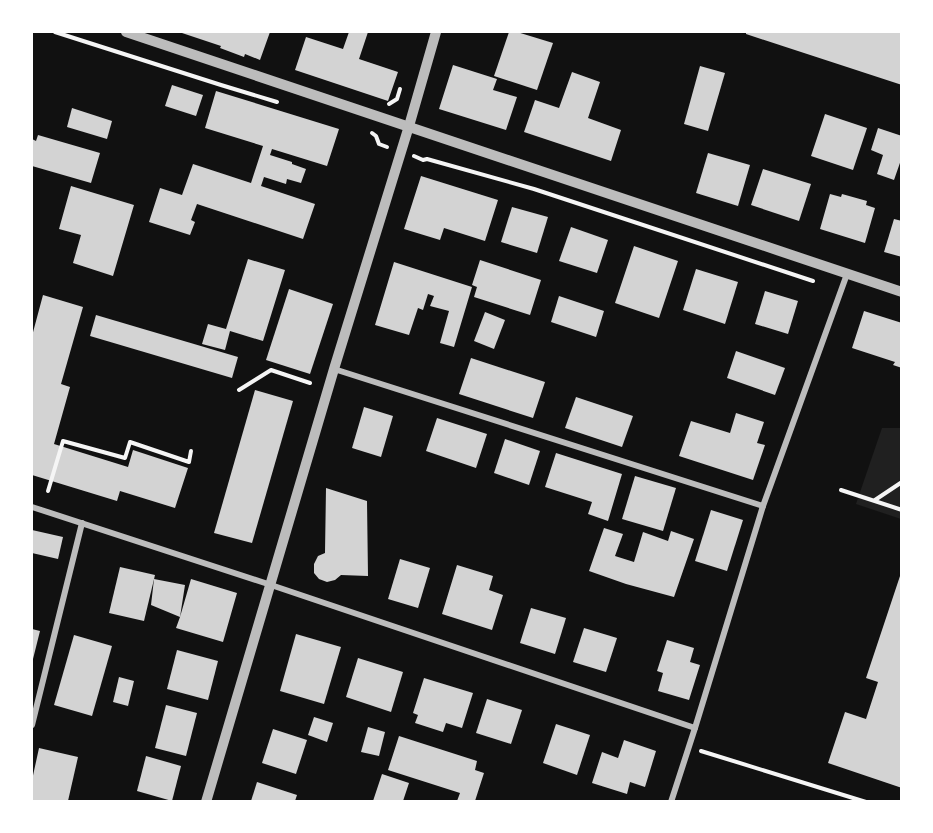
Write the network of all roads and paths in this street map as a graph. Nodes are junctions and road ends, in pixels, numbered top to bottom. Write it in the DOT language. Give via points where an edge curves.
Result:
graph roads {
  1 [pos="55,32"];
  2 [pos="126,32"];
  3 [pos="436,32"];
  4 [pos="401,87"];
  5 [pos="385,103"];
  6 [pos="287,105"];
  7 [pos="410,126"];
  8 [pos="363,130"];
  9 [pos="379,144"];
  10 [pos="423,160"];
  11 [pos="847,274"];
  12 [pos="841,291"];
  13 [pos="902,292"];
  14 [pos="334,369"];
  15 [pos="310,383"];
  16 [pos="239,390"];
  17 [pos="191,451"];
  18 [pos="902,482"];
  19 [pos="841,490"];
  20 [pos="48,491"];
  21 [pos="874,501"];
  22 [pos="763,506"];
  23 [pos="32,507"];
  24 [pos="902,510"];
  25 [pos="82,523"];
  26 [pos="271,585"];
  27 [pos="32,725"];
  28 [pos="695,728"];
  29 [pos="689,747"];
  30 [pos="207,801"];
  31 [pos="671,801"];
  32 [pos="866,801"];
  1 -- 6 [label="path"];
  2 -- 7 [label="street"];
  3 -- 7 [label="street"];
  4 -- 5 [label="path" via="397,99"];
  7 -- 11 [label="street"];
  7 -- 14 [label="street"];
  8 -- 9 [label="path" via="376,136"];
  10 -- 12 [label="path" via="534,189"];
  11 -- 12 [label="street"];
  11 -- 13 [label="street"];
  12 -- 22 [label="street"];
  14 -- 22 [label="street"];
  14 -- 26 [label="street"];
  15 -- 16 [label="path" via="271,370"];
  17 -- 20 [label="path" via="189,462 130,442 125,458 63,441"];
  18 -- 21 [label="path"];
  19 -- 21 [label="path"];
  21 -- 24 [label="path"];
  22 -- 28 [label="street"];
  23 -- 25 [label="street"];
  25 -- 26 [label="street"];
  25 -- 27 [label="street"];
  26 -- 28 [label="street"];
  26 -- 30 [label="street"];
  28 -- 29 [label="street"];
  29 -- 31 [label="street"];
  29 -- 32 [label="path"];
}
